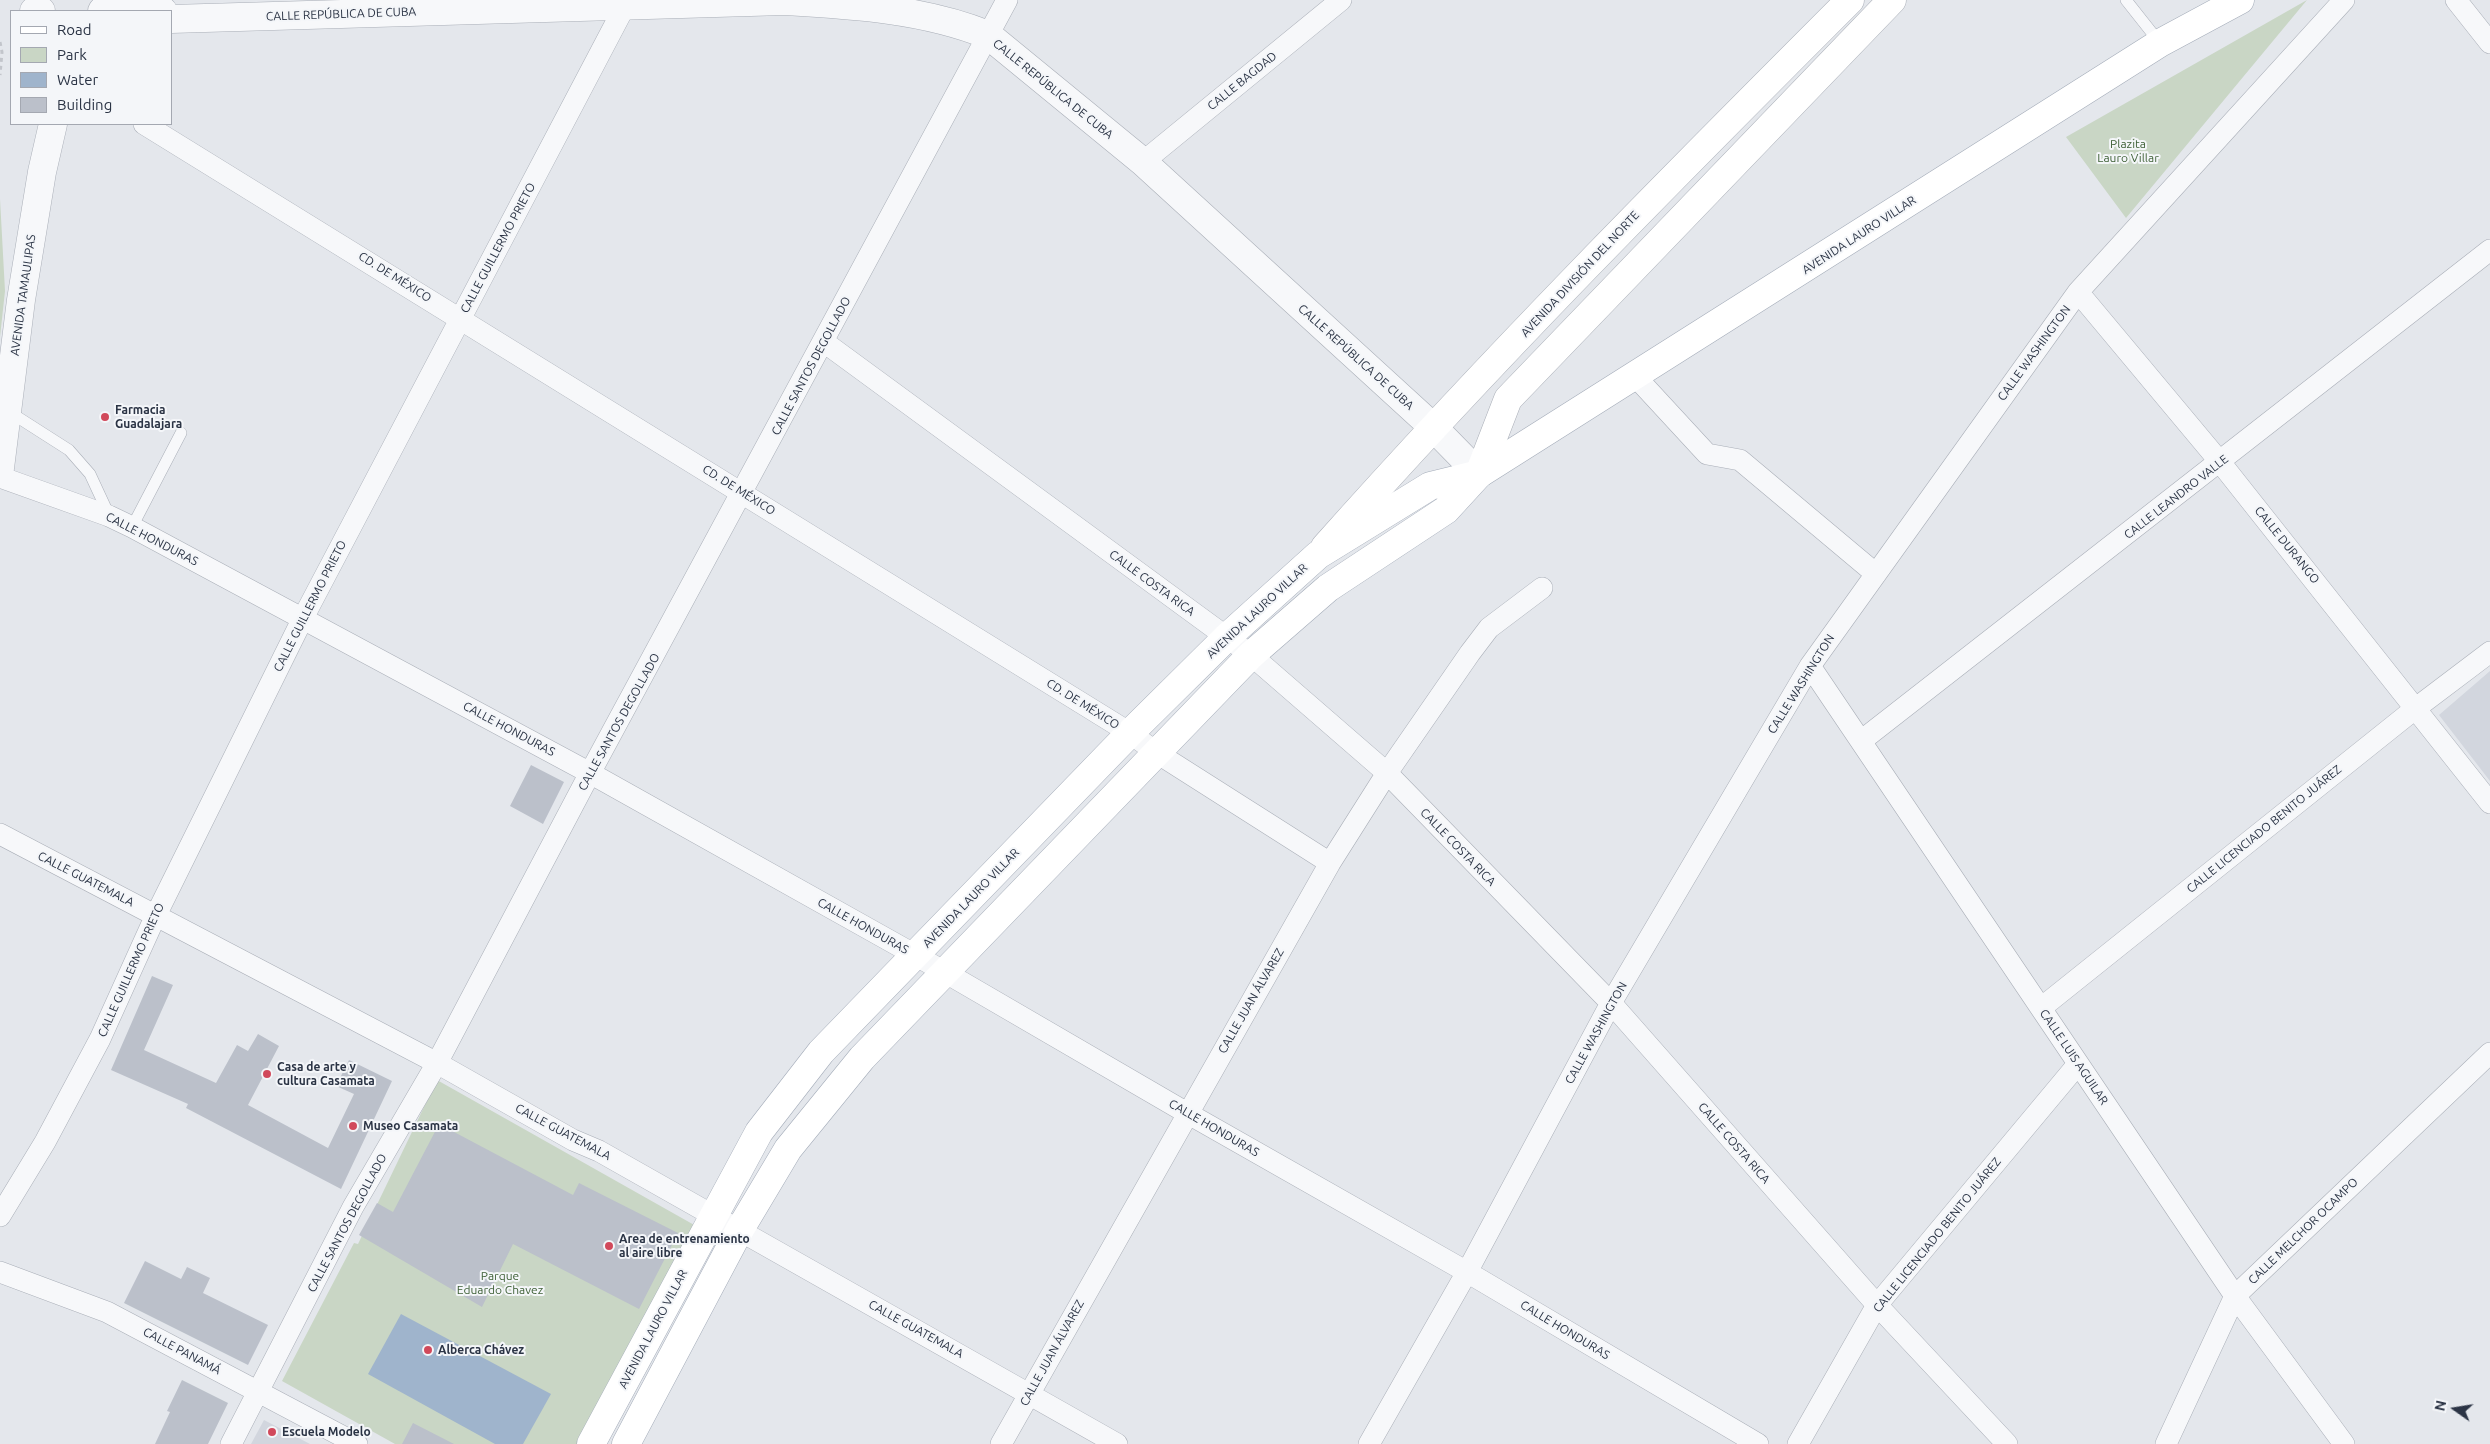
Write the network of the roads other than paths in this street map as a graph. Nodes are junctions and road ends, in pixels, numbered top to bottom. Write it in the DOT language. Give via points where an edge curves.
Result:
graph roads {
  1 [pos="1007,0"];
  2 [pos="1339,0"];
  3 [pos="1850,0"];
  4 [pos="1892,0"];
  5 [pos="2126,0"];
  6 [pos="2344,0"];
  7 [pos="2456,0"];
  8 [pos="626,3"];
  9 [pos="2228,3"];
  10 [pos="876,4"];
  11 [pos="304,8"];
  12 [pos="212,9"];
  13 [pos="107,10"];
  14 [pos="160,10"];
  15 [pos="172,15"];
  16 [pos="988,36"];
  17 [pos="2160,43"];
  18 [pos="2490,43"];
  19 [pos="43,125"];
  20 [pos="53,125"];
  21 [pos="146,125"];
  22 [pos="44,160"];
  23 [pos="1143,162"];
  24 [pos="1641,208"];
  25 [pos="1667,235"];
  26 [pos="2490,250"];
  27 [pos="2078,292"];
  28 [pos="461,318"];
  29 [pos="824,342"];
  30 [pos="1635,376"];
  31 [pos="7,410"];
  32 [pos="1434,428"];
  33 [pos="181,433"];
  34 [pos="2220,462"];
  35 [pos="0,468"];
  36 [pos="1479,474"];
  37 [pos="0,477"];
  38 [pos="743,492"];
  39 [pos="109,516"];
  40 [pos="132,527"];
  41 [pos="1318,555"];
  42 [pos="1876,574"];
  43 [pos="1542,588"];
  44 [pos="303,618"];
  45 [pos="1226,638"];
  46 [pos="2490,652"];
  47 [pos="1251,655"];
  48 [pos="1810,666"];
  49 [pos="2416,708"];
  50 [pos="1130,733"];
  51 [pos="1861,742"];
  52 [pos="1157,753"];
  53 [pos="590,773"];
  54 [pos="1387,774"];
  55 [pos="2490,803"];
  56 [pos="0,834"];
  57 [pos="1330,863"];
  58 [pos="156,915"];
  59 [pos="917,956"];
  60 [pos="943,972"];
  61 [pos="1611,1003"];
  62 [pos="2041,1008"];
  63 [pos="2490,1053"];
  64 [pos="437,1064"];
  65 [pos="2078,1064"];
  66 [pos="1187,1113"];
  67 [pos="0,1216"];
  68 [pos="713,1217"];
  69 [pos="739,1231"];
  70 [pos="0,1272"];
  71 [pos="1467,1272"];
  72 [pos="2235,1296"];
  73 [pos="1877,1305"];
  74 [pos="259,1391"];
  75 [pos="1029,1392"];
  76 [pos="231,1444"];
  77 [pos="357,1444"];
  78 [pos="591,1444"];
  79 [pos="626,1444"];
  80 [pos="1001,1444"];
  81 [pos="1118,1444"];
  82 [pos="1369,1444"];
  83 [pos="1758,1444"];
  84 [pos="1798,1444"];
  85 [pos="2007,1444"];
  86 [pos="2166,1444"];
  87 [pos="2344,1444"];
  1 -- 16 [label="street, CALLE SANTOS DEGOLLADO"];
  2 -- 23 [label="street, CALLE BAGDAD"];
  3 -- 24 [label="main road, AVENIDA DIVISIÓN DEL NORTE"];
  4 -- 25 [label="main road"];
  5 -- 17 [label="lane"];
  6 -- 27 [label="street, CALLE WASHINGTON"];
  7 -- 18 [label="street"];
  8 -- 10 [label="street, CALLE REPÚBLICA DE CUBA" via="784,1"];
  8 -- 11 [label="street, CALLE REPÚBLICA DE CUBA"];
  8 -- 28 [label="street, CALLE GUILLERMO PRIETO"];
  9 -- 17 [label="main road, AVENIDA LAURO VILLAR"];
  10 -- 16 [label="street, CALLE REPÚBLICA DE CUBA"];
  11 -- 12 [label="street, CALLE REPÚBLICA DE CUBA"];
  12 -- 15 [label="street, CALLE REPÚBLICA DE CUBA"];
  13 -- 14 [label="street, CALLE REPÚBLICA DE CUBA" via="144,3"];
  16 -- 23 [label="street, CALLE REPÚBLICA DE CUBA"];
  16 -- 29 [label="street, CALLE SANTOS DEGOLLADO"];
  17 -- 30 [label="main road, AVENIDA LAURO VILLAR"];
  19 -- 22 [label="street"];
  20 -- 22 [label="street, AVENIDA TAMAULIPAS"];
  21 -- 28 [label="street, CD. DE MÉXICO"];
  22 -- 31 [label="street, AVENIDA TAMAULIPAS"];
  23 -- 32 [label="street, CALLE REPÚBLICA DE CUBA"];
  24 -- 25 [label="main road"];
  24 -- 32 [label="main road, AVENIDA DIVISIÓN DEL NORTE"];
  25 -- 36 [label="main road" via="1508,399"];
  26 -- 34 [label="street, CALLE LEANDRO VALLE"];
  27 -- 34 [label="street, CALLE DURANGO"];
  27 -- 42 [label="street, CALLE WASHINGTON"];
  28 -- 38 [label="street, CD. DE MÉXICO"];
  28 -- 44 [label="street, CALLE GUILLERMO PRIETO"];
  29 -- 38 [label="street, CALLE SANTOS DEGOLLADO"];
  29 -- 45 [label="street, CALLE COSTA RICA"];
  30 -- 36 [label="main road, AVENIDA LAURO VILLAR"];
  30 -- 42 [label="street" via="1707,454 1740,460"];
  31 -- 35 [label="street, AVENIDA TAMAULIPAS"];
  31 -- 39 [label="lane" via="69,450 90,474"];
  32 -- 36 [label="street, CALLE REPÚBLICA DE CUBA"];
  32 -- 41 [label="main road, AVENIDA DIVISIÓN DEL NORTE" via="1373,491"];
  33 -- 40 [label="lane"];
  34 -- 49 [label="street, CALLE DURANGO"];
  34 -- 51 [label="street, CALLE LEANDRO VALLE"];
  36 -- 41 [label="main road, AVENIDA LAURO VILLAR" via="1430,486"];
  36 -- 47 [label="main road, AVENIDA LAURO VILLAR" via="1446,510 1328,588"];
  37 -- 39 [label="street, CALLE HONDURAS"];
  38 -- 50 [label="street, CD. DE MÉXICO"];
  38 -- 53 [label="street, CALLE SANTOS DEGOLLADO"];
  39 -- 40 [label="street, CALLE HONDURAS"];
  40 -- 44 [label="street, CALLE HONDURAS"];
  41 -- 45 [label="main road, AVENIDA LAURO VILLAR"];
  42 -- 48 [label="street, CALLE WASHINGTON"];
  43 -- 54 [label="street, CALLE JUAN ÁLVAREZ" via="1489,628"];
  44 -- 53 [label="street, CALLE HONDURAS"];
  44 -- 58 [label="street, CALLE GUILLERMO PRIETO"];
  45 -- 47 [label="street, CALLE COSTA RICA"];
  45 -- 50 [label="main road, AVENIDA LAURO VILLAR"];
  46 -- 49 [label="street, CALLE LICENCIADO BENITO JUÁREZ"];
  47 -- 52 [label="main road, AVENIDA LAURO VILLAR"];
  47 -- 54 [label="street, CALLE COSTA RICA"];
  48 -- 51 [label="street, CALLE LUIS AGUILAR"];
  48 -- 61 [label="street, CALLE WASHINGTON"];
  49 -- 55 [label="street, CALLE DURANGO"];
  49 -- 62 [label="street, CALLE LICENCIADO BENITO JUÁREZ"];
  50 -- 52 [label="street, CD. DE MÉXICO"];
  50 -- 59 [label="main road, AVENIDA LAURO VILLAR"];
  51 -- 62 [label="street, CALLE LUIS AGUILAR"];
  52 -- 57 [label="street, CD. DE MÉXICO"];
  52 -- 60 [label="main road, AVENIDA LAURO VILLAR"];
  53 -- 59 [label="street, CALLE HONDURAS"];
  53 -- 64 [label="street, CALLE SANTOS DEGOLLADO"];
  54 -- 57 [label="street, CALLE JUAN ÁLVAREZ"];
  54 -- 61 [label="street, CALLE COSTA RICA"];
  56 -- 58 [label="street, CALLE GUATEMALA"];
  57 -- 66 [label="street, CALLE JUAN ÁLVAREZ"];
  58 -- 64 [label="street, CALLE GUATEMALA"];
  58 -- 67 [label="street, CALLE GUILLERMO PRIETO" via="100,1040 45,1142"];
  59 -- 60 [label="street, CALLE HONDURAS"];
  59 -- 68 [label="main road, AVENIDA LAURO VILLAR" via="821,1052 759,1132"];
  60 -- 66 [label="street, CALLE HONDURAS"];
  60 -- 69 [label="main road, AVENIDA LAURO VILLAR" via="862,1058 788,1149"];
  61 -- 71 [label="street, CALLE WASHINGTON"];
  61 -- 73 [label="street, CALLE COSTA RICA"];
  62 -- 65 [label="street, CALLE LUIS AGUILAR"];
  63 -- 72 [label="street, CALLE MELCHOR OCAMPO"];
  64 -- 68 [label="street, CALLE GUATEMALA"];
  64 -- 74 [label="street, CALLE SANTOS DEGOLLADO" via="353,1208"];
  65 -- 72 [label="street, CALLE LUIS AGUILAR"];
  65 -- 73 [label="street, CALLE LICENCIADO BENITO JUÁREZ"];
  66 -- 71 [label="street, CALLE HONDURAS"];
  66 -- 75 [label="street, CALLE JUAN ÁLVAREZ"];
  68 -- 69 [label="street, CALLE GUATEMALA"];
  68 -- 78 [label="main road, AVENIDA LAURO VILLAR"];
  69 -- 75 [label="street, CALLE GUATEMALA"];
  69 -- 79 [label="main road, AVENIDA LAURO VILLAR"];
  70 -- 74 [label="street, CALLE PANAMÁ" via="107,1312"];
  71 -- 82 [label="street, CALLE WASHINGTON"];
  71 -- 83 [label="street, CALLE HONDURAS"];
  72 -- 86 [label="street, CALLE MELCHOR OCAMPO"];
  72 -- 87 [label="street, CALLE LUIS AGUILAR"];
  73 -- 84 [label="street, CALLE LICENCIADO BENITO JUÁREZ"];
  73 -- 85 [label="street, CALLE COSTA RICA"];
  74 -- 76 [label="street, CALLE SANTOS DEGOLLADO"];
  74 -- 77 [label="street, CALLE PANAMÁ"];
  75 -- 80 [label="street, CALLE JUAN ÁLVAREZ"];
  75 -- 81 [label="street, CALLE GUATEMALA"];
}
